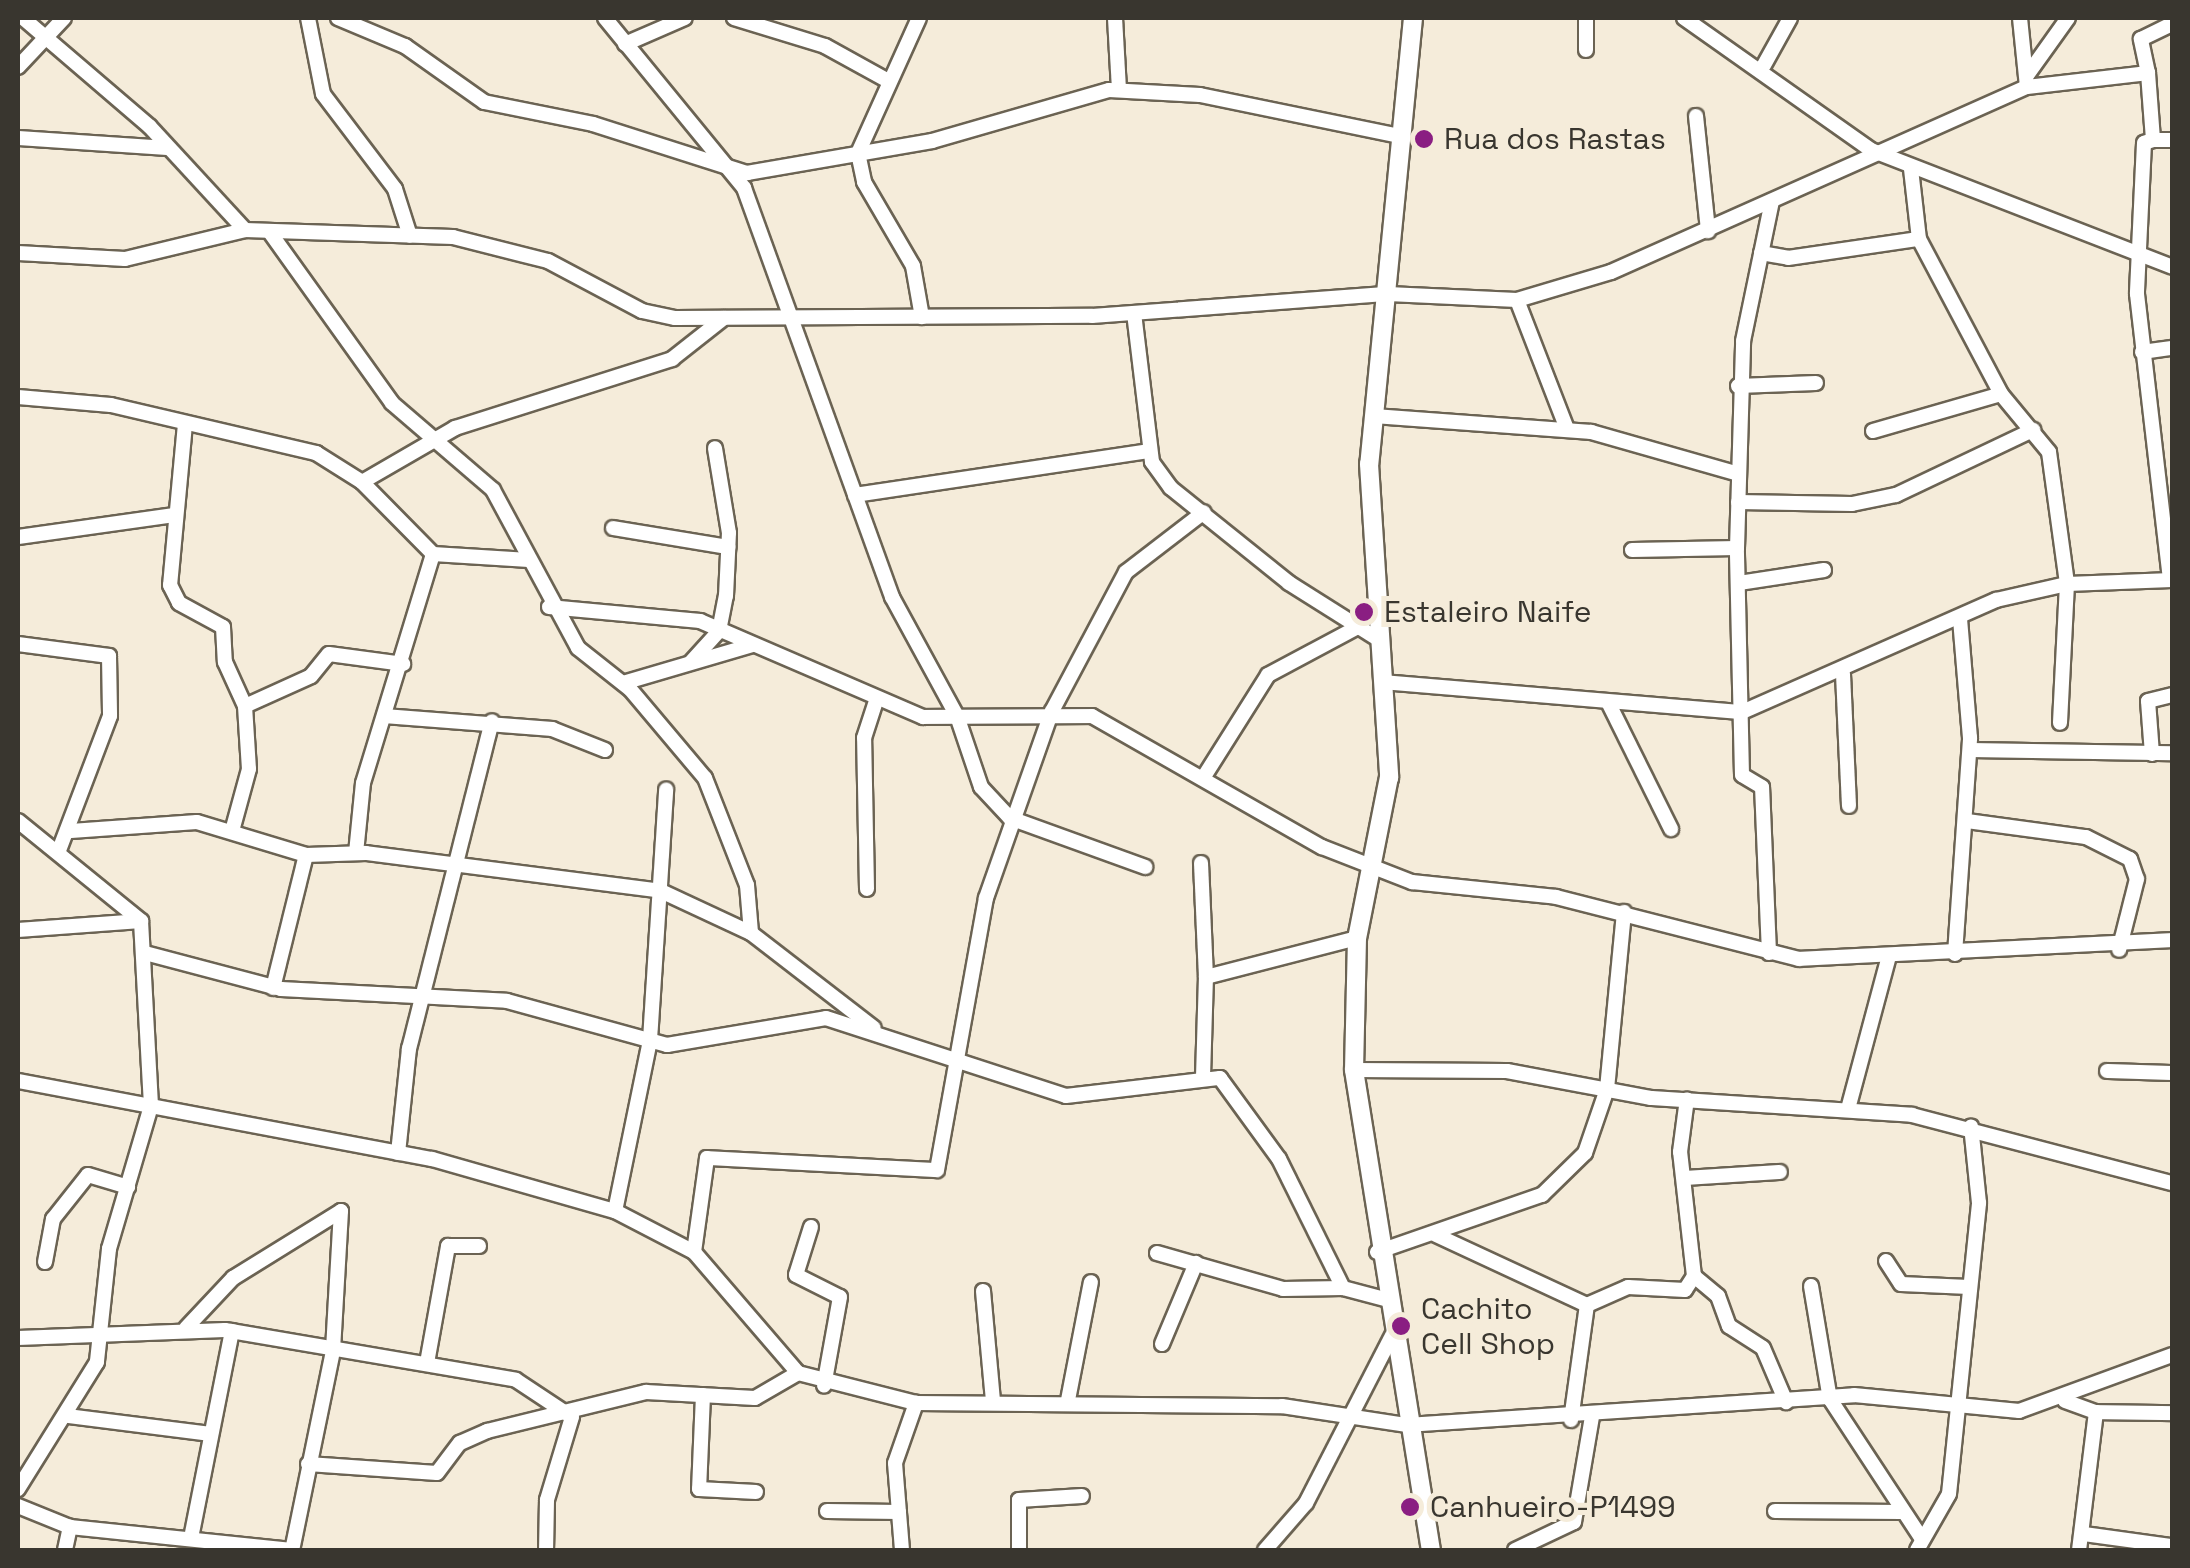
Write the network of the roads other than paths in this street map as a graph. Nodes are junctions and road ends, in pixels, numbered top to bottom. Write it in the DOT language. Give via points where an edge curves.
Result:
graph roads {
  1 [pos="23,18"];
  2 [pos="64,18"];
  3 [pos="308,18"];
  4 [pos="338,18"];
  5 [pos="606,18"];
  6 [pos="684,18"];
  7 [pos="734,18"];
  8 [pos="920,18"];
  9 [pos="1115,18"];
  10 [pos="1413,18"];
  11 [pos="1586,18"];
  12 [pos="1684,18"];
  13 [pos="1790,18"];
  14 [pos="2020,18"];
  15 [pos="2068,18"];
  16 [pos="2172,24"];
  17 [pos="47,36"];
  18 [pos="625,44"];
  19 [pos="1586,50"];
  20 [pos="1764,66"];
  21 [pos="18,67"];
  22 [pos="2148,73"];
  23 [pos="885,78"];
  24 [pos="2028,81"];
  25 [pos="1119,90"];
  26 [pos="1696,116"];
  27 [pos="18,138"];
  28 [pos="1404,138"];
  29 [pos="2152,140"];
  30 [pos="2172,140"];
  31 [pos="168,148"];
  32 [pos="1871,150"];
  33 [pos="858,153"];
  34 [pos="730,168"];
  35 [pos="1911,169"];
  36 [pos="1772,201"];
  37 [pos="244,230"];
  38 [pos="268,231"];
  39 [pos="1708,231"];
  40 [pos="410,236"];
  41 [pos="1918,239"];
  42 [pos="1761,253"];
  43 [pos="18,254"];
  44 [pos="2137,254"];
  45 [pos="2172,267"];
  46 [pos="1388,294"];
  47 [pos="1517,300"];
  48 [pos="1134,313"];
  49 [pos="790,316"];
  50 [pos="922,317"];
  51 [pos="724,318"];
  52 [pos="2172,348"];
  53 [pos="2142,352"];
  54 [pos="1816,383"];
  55 [pos="1738,386"];
  56 [pos="2000,394"];
  57 [pos="18,397"];
  58 [pos="1374,416"];
  59 [pos="185,424"];
  60 [pos="1568,429"];
  61 [pos="2033,430"];
  62 [pos="1873,431"];
  63 [pos="438,444"];
  64 [pos="715,448"];
  65 [pos="1150,452"];
  66 [pos="1738,474"];
  67 [pos="362,482"];
  68 [pos="854,494"];
  69 [pos="1738,502"];
  70 [pos="1204,512"];
  71 [pos="174,515"];
  72 [pos="2168,521"];
  73 [pos="613,528"];
  74 [pos="18,537"];
  75 [pos="728,547"];
  76 [pos="1737,548"];
  77 [pos="1632,550"];
  78 [pos="434,554"];
  79 [pos="530,560"];
  80 [pos="1824,570"];
  81 [pos="2171,580"];
  82 [pos="1739,583"];
  83 [pos="2067,584"];
  84 [pos="549,607"];
  85 [pos="1960,619"];
  86 [pos="1358,627"];
  87 [pos="719,630"];
  88 [pos="1381,641"];
  89 [pos="18,644"];
  90 [pos="752,645"];
  91 [pos="691,662"];
  92 [pos="403,664"];
  93 [pos="1843,674"];
  94 [pos="1383,682"];
  95 [pos="623,683"];
  96 [pos="2172,694"];
  97 [pos="876,700"];
  98 [pos="1608,702"];
  99 [pos="245,706"];
  100 [pos="1052,711"];
  101 [pos="1742,712"];
  102 [pos="384,716"];
  103 [pos="958,716"];
  104 [pos="492,721"];
  105 [pos="2060,723"];
  106 [pos="605,750"];
  107 [pos="1970,750"];
  108 [pos="2172,753"];
  109 [pos="2152,754"];
  110 [pos="1205,775"];
  111 [pos="666,790"];
  112 [pos="1849,806"];
  113 [pos="1010,818"];
  114 [pos="18,822"];
  115 [pos="1967,822"];
  116 [pos="232,830"];
  117 [pos="1672,830"];
  118 [pos="71,831"];
  119 [pos="59,850"];
  120 [pos="356,853"];
  121 [pos="306,855"];
  122 [pos="1201,863"];
  123 [pos="460,864"];
  124 [pos="1144,867"];
  125 [pos="1374,868"];
  126 [pos="867,890"];
  127 [pos="661,891"];
  128 [pos="1624,912"];
  129 [pos="141,922"];
  130 [pos="18,930"];
  131 [pos="751,933"];
  132 [pos="1357,938"];
  133 [pos="2172,940"];
  134 [pos="2119,950"];
  135 [pos="1769,952"];
  136 [pos="146,953"];
  137 [pos="1955,954"];
  138 [pos="1889,956"];
  139 [pos="1206,977"];
  140 [pos="273,988"];
  141 [pos="430,994"];
  142 [pos="881,1034"];
  143 [pos="650,1040"];
  144 [pos="956,1059"];
  145 [pos="1354,1070"];
  146 [pos="2107,1071"];
  147 [pos="2172,1073"];
  148 [pos="1204,1077"];
  149 [pos="18,1082"];
  150 [pos="1608,1089"];
  151 [pos="1688,1099"];
  152 [pos="151,1106"];
  153 [pos="1848,1110"];
  154 [pos="1971,1126"];
  155 [pos="398,1153"];
  156 [pos="1780,1172"];
  157 [pos="1684,1178"];
  158 [pos="2172,1184"];
  159 [pos="128,1187"];
  160 [pos="614,1211"];
  161 [pos="811,1227"];
  162 [pos="1436,1236"];
  163 [pos="480,1246"];
  164 [pos="694,1252"];
  165 [pos="1378,1252"];
  166 [pos="1156,1253"];
  167 [pos="1886,1261"];
  168 [pos="45,1262"];
  169 [pos="1196,1262"];
  170 [pos="1694,1276"];
  171 [pos="1091,1282"];
  172 [pos="1811,1286"];
  173 [pos="1969,1286"];
  174 [pos="1343,1288"];
  175 [pos="983,1291"];
  176 [pos="1386,1299"];
  177 [pos="1587,1304"];
  178 [pos="186,1328"];
  179 [pos="232,1331"];
  180 [pos="102,1333"];
  181 [pos="1392,1336"];
  182 [pos="18,1338"];
  183 [pos="1162,1344"];
  184 [pos="333,1351"];
  185 [pos="2172,1355"];
  186 [pos="427,1363"];
  187 [pos="798,1373"];
  188 [pos="824,1386"];
  189 [pos="703,1396"];
  190 [pos="993,1400"];
  191 [pos="1068,1400"];
  192 [pos="1830,1400"];
  193 [pos="2065,1401"];
  194 [pos="916,1402"];
  195 [pos="1786,1402"];
  196 [pos="1952,1405"];
  197 [pos="2096,1412"];
  198 [pos="2172,1413"];
  199 [pos="68,1416"];
  200 [pos="1592,1416"];
  201 [pos="572,1417"];
  202 [pos="1351,1418"];
  203 [pos="1571,1420"];
  204 [pos="1406,1424"];
  205 [pos="210,1434"];
  206 [pos="308,1464"];
  207 [pos="18,1489"];
  208 [pos="756,1492"];
  209 [pos="1082,1496"];
  210 [pos="18,1506"];
  211 [pos="827,1510"];
  212 [pos="1775,1510"];
  213 [pos="899,1512"];
  214 [pos="1901,1512"];
  215 [pos="70,1527"];
  216 [pos="2084,1534"];
  217 [pos="191,1538"];
  218 [pos="1920,1545"];
  219 [pos="2172,1546"];
  220 [pos="1522,1548"];
  221 [pos="64,1550"];
  222 [pos="292,1550"];
  223 [pos="546,1550"];
  224 [pos="902,1550"];
  225 [pos="1019,1550"];
  226 [pos="1265,1550"];
  227 [pos="1431,1550"];
  228 [pos="2080,1550"];
  1 -- 17 [label="street"];
  2 -- 17 [label="street"];
  3 -- 40 [label="street" via="323,94 395,189"];
  4 -- 34 [label="street" via="406,46 484,102 592,124"];
  5 -- 18 [label="street"];
  6 -- 18 [label="street"];
  7 -- 23 [label="street" via="825,46"];
  8 -- 23 [label="street"];
  9 -- 25 [label="street"];
  10 -- 28 [label="street"];
  11 -- 19 [label="street"];
  12 -- 20 [label="street"];
  13 -- 20 [label="street"];
  14 -- 24 [label="street"];
  15 -- 24 [label="street"];
  16 -- 22 [label="street" via="2141,40"];
  17 -- 21 [label="street"];
  17 -- 31 [label="street"];
  18 -- 34 [label="street"];
  20 -- 32 [label="street"];
  22 -- 24 [label="street"];
  22 -- 29 [label="street"];
  23 -- 33 [label="street"];
  24 -- 32 [label="street"];
  25 -- 28 [label="street" via="1200,95"];
  25 -- 33 [label="street"];
  26 -- 39 [label="street"];
  27 -- 31 [label="street"];
  28 -- 46 [label="street"];
  29 -- 30 [label="street"];
  29 -- 44 [label="street" via="2144,144"];
  31 -- 37 [label="street"];
  32 -- 35 [label="street"];
  32 -- 36 [label="street"];
  33 -- 34 [label="street" via="766,175"];
  33 -- 50 [label="street" via="864,182 913,266"];
  34 -- 49 [label="street"];
  35 -- 41 [label="street"];
  35 -- 44 [label="street"];
  36 -- 39 [label="street"];
  36 -- 42 [label="street"];
  37 -- 38 [label="street"];
  37 -- 43 [label="street" via="125,258"];
  38 -- 40 [label="street"];
  38 -- 63 [label="street" via="392,404"];
  39 -- 47 [label="street"];
  40 -- 51 [label="street" via="548,261 656,316"];
  41 -- 42 [label="street" via="1788,258"];
  41 -- 56 [label="street"];
  42 -- 55 [label="street"];
  44 -- 45 [label="street"];
  44 -- 53 [label="street"];
  46 -- 47 [label="street"];
  46 -- 48 [label="street"];
  46 -- 58 [label="street"];
  47 -- 60 [label="street"];
  48 -- 50 [label="street"];
  48 -- 65 [label="street"];
  49 -- 50 [label="street"];
  49 -- 51 [label="street"];
  49 -- 68 [label="street"];
  51 -- 63 [label="street" via="672,359 455,428"];
  52 -- 53 [label="street"];
  53 -- 72 [label="street"];
  54 -- 55 [label="street"];
  55 -- 66 [label="street"];
  56 -- 61 [label="street"];
  56 -- 62 [label="street"];
  57 -- 59 [label="street" via="111,405"];
  58 -- 60 [label="street"];
  58 -- 88 [label="street" via="1367,523"];
  59 -- 67 [label="street" via="316,453"];
  59 -- 71 [label="street"];
  60 -- 66 [label="street"];
  61 -- 69 [label="street" via="1896,494 1852,504"];
  61 -- 83 [label="street" via="2049,452"];
  63 -- 67 [label="street"];
  63 -- 79 [label="street" via="493,490"];
  64 -- 75 [label="street"];
  65 -- 68 [label="street"];
  65 -- 70 [label="street" via="1171,488"];
  66 -- 69 [label="street"];
  67 -- 78 [label="street"];
  68 -- 103 [label="street" via="892,597"];
  69 -- 76 [label="street"];
  70 -- 86 [label="street"];
  70 -- 100 [label="street" via="1126,572"];
  71 -- 74 [label="street"];
  71 -- 99 [label="street" via="172,596 224,628 225,662"];
  72 -- 81 [label="street"];
  73 -- 75 [label="street"];
  75 -- 87 [label="street"];
  76 -- 77 [label="street"];
  76 -- 82 [label="street"];
  78 -- 79 [label="street"];
  78 -- 92 [label="street"];
  79 -- 84 [label="street"];
  80 -- 82 [label="street"];
  81 -- 83 [label="street"];
  82 -- 101 [label="street"];
  83 -- 85 [label="street"];
  83 -- 105 [label="street"];
  84 -- 87 [label="street" via="661,615"];
  84 -- 95 [label="street" via="578,648"];
  85 -- 93 [label="street"];
  85 -- 107 [label="street"];
  86 -- 88 [label="street"];
  86 -- 110 [label="street" via="1268,675"];
  87 -- 90 [label="street"];
  87 -- 91 [label="street"];
  88 -- 94 [label="street"];
  89 -- 118 [label="street" via="109,656 110,716"];
  90 -- 91 [label="street"];
  90 -- 97 [label="street"];
  91 -- 95 [label="street"];
  92 -- 99 [label="street" via="329,654 311,676"];
  92 -- 102 [label="street"];
  93 -- 101 [label="street"];
  93 -- 112 [label="street"];
  94 -- 98 [label="street"];
  94 -- 125 [label="street" via="1389,777"];
  95 -- 131 [label="street" via="706,778 748,885"];
  96 -- 109 [label="street" via="2148,700"];
  97 -- 103 [label="street" via="923,717"];
  97 -- 126 [label="street" via="864,738"];
  98 -- 101 [label="street"];
  98 -- 117 [label="street"];
  99 -- 116 [label="street" via="248,769"];
  100 -- 103 [label="street"];
  100 -- 110 [label="street" via="1133,734"];
  100 -- 113 [label="street"];
  101 -- 135 [label="street" via="1742,775 1762,787"];
  102 -- 104 [label="street"];
  102 -- 120 [label="street" via="360,796"];
  103 -- 113 [label="street" via="975,775"];
  104 -- 106 [label="street"];
  104 -- 123 [label="street"];
  107 -- 109 [label="street"];
  107 -- 115 [label="street"];
  108 -- 109 [label="street"];
  110 -- 125 [label="street"];
  111 -- 127 [label="street"];
  113 -- 124 [label="street"];
  113 -- 144 [label="street"];
  114 -- 119 [label="street"];
  115 -- 134 [label="street" via="2086,837 2130,859 2136,878"];
  115 -- 137 [label="street"];
  116 -- 118 [label="street" via="197,822"];
  116 -- 121 [label="street"];
  118 -- 119 [label="street"];
  119 -- 129 [label="street"];
  120 -- 121 [label="street"];
  120 -- 123 [label="street"];
  121 -- 140 [label="street"];
  122 -- 139 [label="street"];
  123 -- 127 [label="street"];
  123 -- 141 [label="street"];
  125 -- 128 [label="street"];
  125 -- 132 [label="street"];
  127 -- 131 [label="street"];
  127 -- 143 [label="street"];
  128 -- 135 [label="street"];
  128 -- 150 [label="street"];
  129 -- 130 [label="street"];
  129 -- 136 [label="street"];
  131 -- 142 [label="street"];
  132 -- 139 [label="street"];
  132 -- 145 [label="street"];
  133 -- 134 [label="street"];
  134 -- 137 [label="street"];
  135 -- 138 [label="street"];
  136 -- 140 [label="street"];
  136 -- 152 [label="street"];
  137 -- 138 [label="street"];
  138 -- 153 [label="street"];
  139 -- 148 [label="street"];
  140 -- 141 [label="street"];
  141 -- 143 [label="street" via="563,1010"];
  141 -- 155 [label="street" via="409,1049"];
  142 -- 143 [label="street" via="826,1018 688,1044"];
  142 -- 144 [label="street"];
  143 -- 160 [label="street"];
  144 -- 148 [label="street" via="1066,1096"];
  144 -- 164 [label="street" via="932,1175 707,1158"];
  145 -- 150 [label="street" via="1412,1064"];
  145 -- 165 [label="street"];
  146 -- 147 [label="street"];
  148 -- 174 [label="street" via="1225,1083 1279,1159"];
  149 -- 152 [label="street"];
  150 -- 151 [label="street"];
  150 -- 162 [label="street" via="1586,1152 1542,1195"];
  151 -- 153 [label="street"];
  151 -- 157 [label="street"];
  152 -- 155 [label="street"];
  152 -- 159 [label="street"];
  153 -- 154 [label="street"];
  154 -- 158 [label="street"];
  154 -- 173 [label="street" via="1979,1203"];
  155 -- 160 [label="street"];
  156 -- 157 [label="street"];
  157 -- 170 [label="street"];
  159 -- 168 [label="street" via="88,1175 53,1220"];
  159 -- 180 [label="street" via="102,1282"];
  160 -- 164 [label="street"];
  161 -- 188 [label="street" via="796,1275 840,1297"];
  162 -- 165 [label="street"];
  162 -- 177 [label="street"];
  163 -- 186 [label="street" via="452,1242 444,1254"];
  164 -- 187 [label="street"];
  165 -- 176 [label="street"];
  166 -- 169 [label="street"];
  167 -- 173 [label="street" via="1901,1284"];
  169 -- 174 [label="street" via="1283,1289"];
  169 -- 183 [label="street"];
  170 -- 177 [label="street" via="1685,1290 1628,1287"];
  170 -- 195 [label="street" via="1718,1296 1729,1326 1763,1348"];
  171 -- 191 [label="street"];
  172 -- 192 [label="street"];
  173 -- 196 [label="street"];
  174 -- 176 [label="street"];
  175 -- 190 [label="street"];
  176 -- 181 [label="street"];
  177 -- 203 [label="street"];
  178 -- 179 [label="street"];
  178 -- 180 [label="street"];
  178 -- 184 [label="street" via="233,1278 341,1211"];
  179 -- 184 [label="street"];
  179 -- 205 [label="street"];
  180 -- 182 [label="street"];
  180 -- 199 [label="street"];
  181 -- 202 [label="street"];
  181 -- 204 [label="street"];
  184 -- 186 [label="street"];
  184 -- 206 [label="street"];
  185 -- 193 [label="street"];
  186 -- 201 [label="street" via="516,1380"];
  187 -- 188 [label="street"];
  187 -- 189 [label="street" via="755,1398"];
  188 -- 194 [label="street"];
  189 -- 201 [label="street" via="646,1392"];
  189 -- 208 [label="street" via="700,1489"];
  190 -- 191 [label="street"];
  190 -- 194 [label="street"];
  191 -- 202 [label="street" via="1182,1410 1282,1406"];
  192 -- 195 [label="street"];
  192 -- 196 [label="street"];
  192 -- 214 [label="street"];
  193 -- 196 [label="street" via="2019,1411"];
  193 -- 197 [label="street"];
  194 -- 213 [label="street" via="895,1463"];
  195 -- 200 [label="street"];
  196 -- 218 [label="street" via="1949,1494"];
  197 -- 198 [label="street"];
  197 -- 216 [label="street"];
  199 -- 205 [label="street"];
  199 -- 207 [label="street"];
  200 -- 203 [label="street"];
  200 -- 220 [label="street" via="1574,1522"];
  201 -- 206 [label="street" via="471,1436 437,1473"];
  201 -- 223 [label="street" via="547,1500"];
  202 -- 204 [label="street"];
  202 -- 226 [label="street" via="1306,1503"];
  203 -- 204 [label="street"];
  204 -- 227 [label="street"];
  205 -- 217 [label="street"];
  206 -- 222 [label="street"];
  209 -- 225 [label="street" via="1020,1500"];
  210 -- 215 [label="street"];
  211 -- 213 [label="street"];
  212 -- 214 [label="street"];
  213 -- 224 [label="street"];
  214 -- 218 [label="street"];
  215 -- 217 [label="street"];
  215 -- 221 [label="street"];
  216 -- 219 [label="street"];
  216 -- 228 [label="street"];
  217 -- 222 [label="street"];
}
